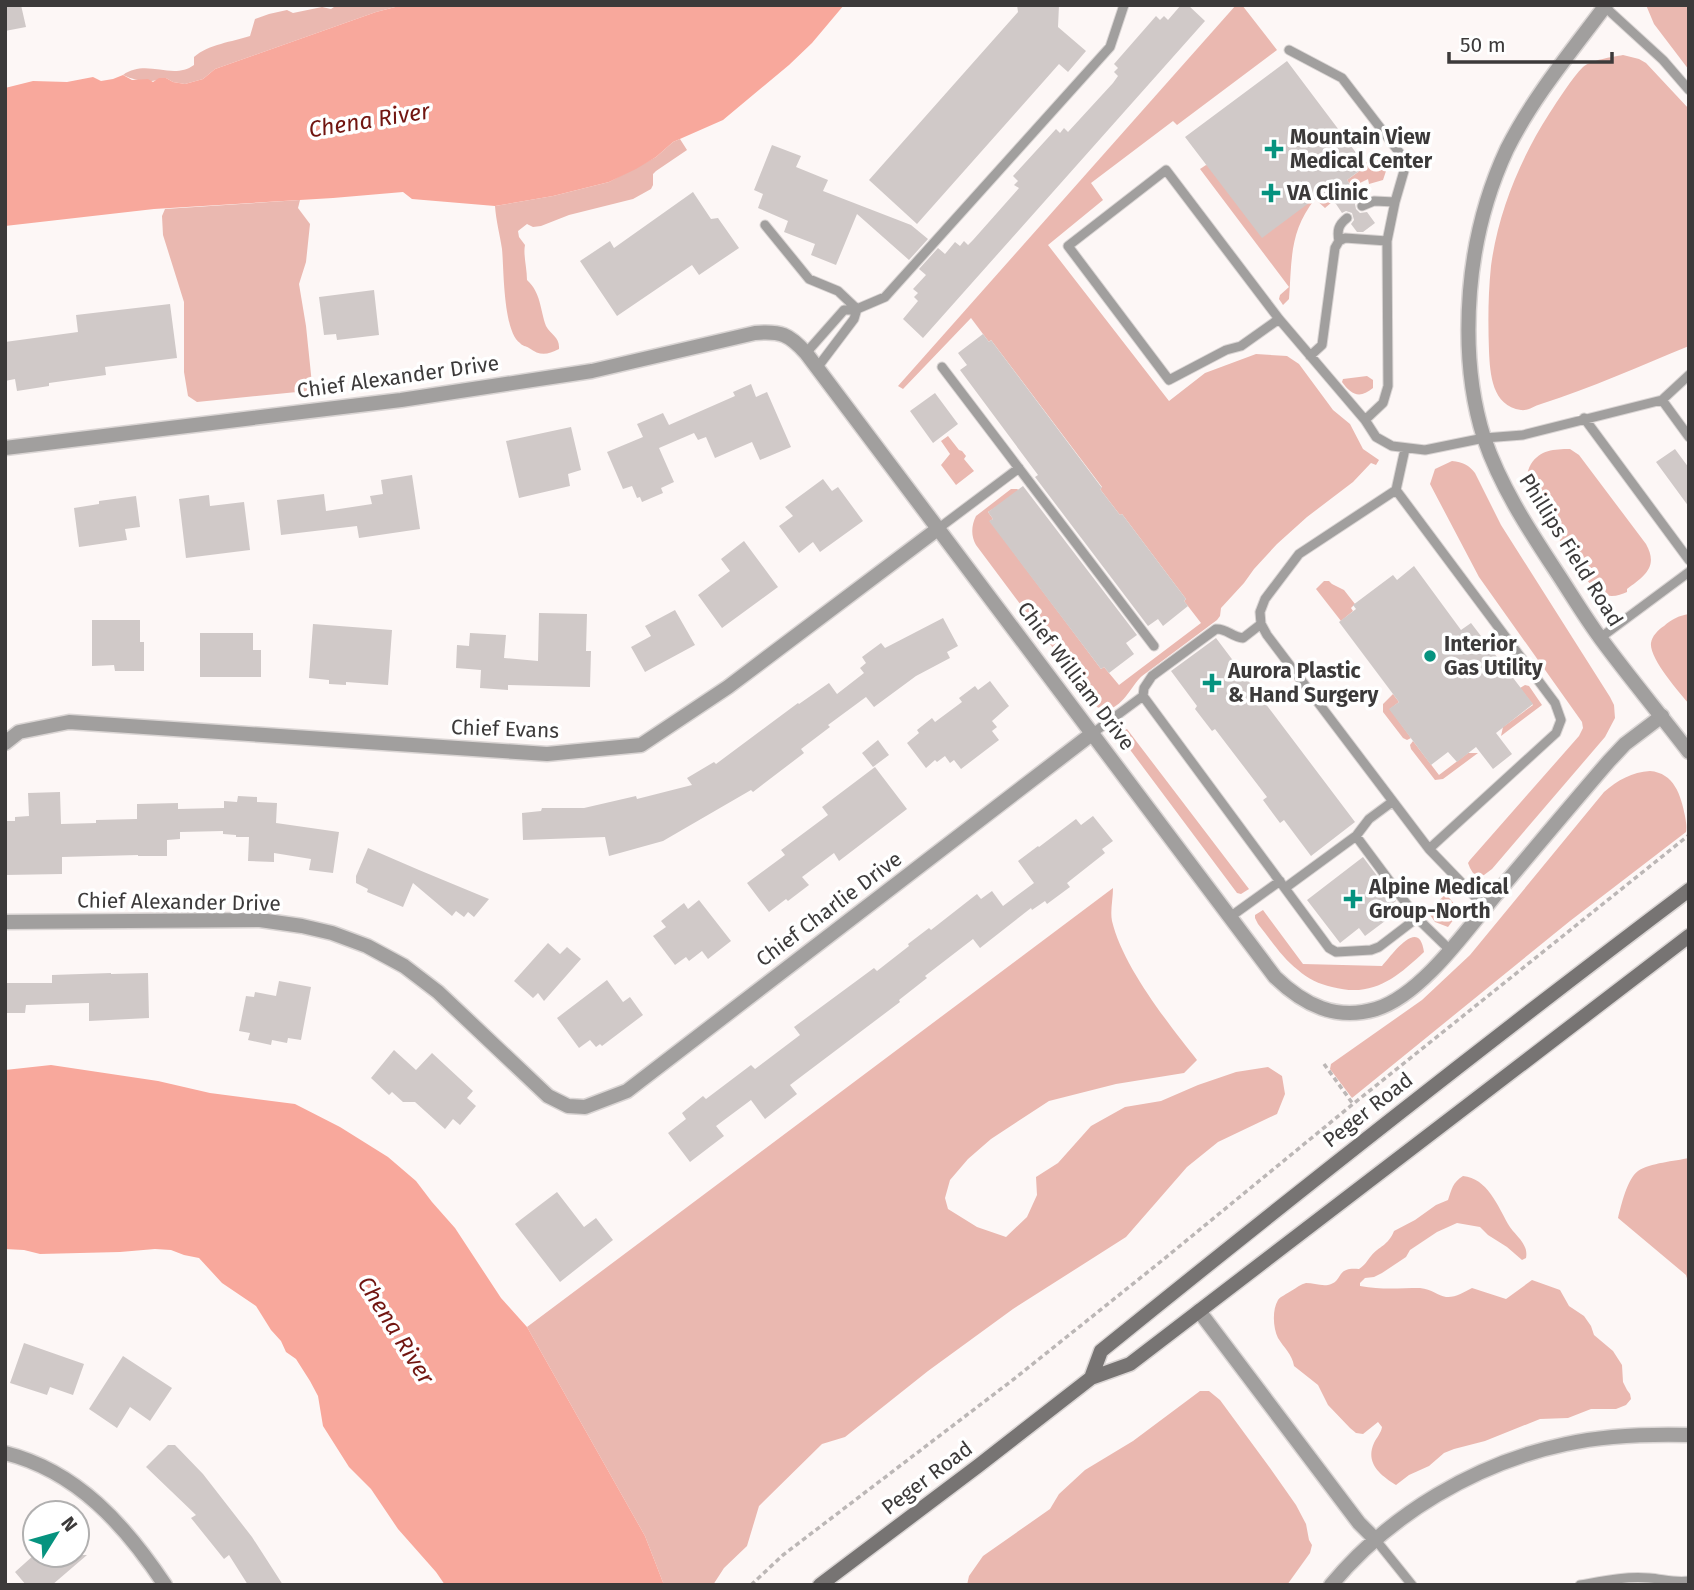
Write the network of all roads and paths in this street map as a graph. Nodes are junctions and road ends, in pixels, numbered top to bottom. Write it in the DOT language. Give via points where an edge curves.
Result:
graph roads {
  1 [pos="1125,5"];
  2 [pos="1605,6"];
  3 [pos="1289,50"];
  4 [pos="1689,90"];
  5 [pos="1395,202"];
  6 [pos="1362,206"];
  7 [pos="1347,218"];
  8 [pos="765,225"];
  9 [pos="1387,241"];
  10 [pos="1339,242"];
  11 [pos="858,309"];
  12 [pos="1279,319"];
  13 [pos="792,338"];
  14 [pos="806,353"];
  15 [pos="1310,356"];
  16 [pos="942,367"];
  17 [pos="817,369"];
  18 [pos="1689,376"];
  19 [pos="1662,400"];
  20 [pos="1584,418"];
  21 [pos="1365,420"];
  22 [pos="1689,437"];
  23 [pos="1485,438"];
  24 [pos="5,448"];
  25 [pos="1405,449"];
  26 [pos="1020,468"];
  27 [pos="1396,490"];
  28 [pos="939,528"];
  29 [pos="1689,560"];
  30 [pos="1689,572"];
  31 [pos="1261,624"];
  32 [pos="1600,638"];
  33 [pos="1154,646"];
  34 [pos="1143,696"];
  35 [pos="1662,716"];
  36 [pos="1093,733"];
  37 [pos="5,743"];
  38 [pos="1689,752"];
  39 [pos="1392,802"];
  40 [pos="1689,835"];
  41 [pos="1356,836"];
  42 [pos="1429,849"];
  43 [pos="1282,884"];
  44 [pos="1689,890"];
  45 [pos="1485,907"];
  46 [pos="1230,917"];
  47 [pos="1418,918"];
  48 [pos="5,922"];
  49 [pos="1689,936"];
  50 [pos="1670,950"];
  51 [pos="1689,950"];
  52 [pos="1451,951"];
  53 [pos="1324,1064"];
  54 [pos="1353,1104"];
  55 [pos="585,1107"];
  56 [pos="1199,1311"];
  57 [pos="1091,1378"];
  58 [pos="1689,1435"];
  59 [pos="5,1453"];
  60 [pos="1376,1539"];
  61 [pos="1689,1580"];
  62 [pos="1676,1584"];
  63 [pos="165,1585"];
  64 [pos="751,1585"];
  65 [pos="820,1585"];
  66 [pos="1331,1585"];
  67 [pos="1412,1585"];
  68 [pos="1580,1585"];
  1 -- 11 [label="lane" via="1110,47 885,297"];
  2 -- 4 [label="lane"];
  2 -- 23 [label="street, Phillips Field Road" via="1518,128 1483,210 1470,283 1468,337"];
  3 -- 5 [label="lane" via="1342,78 1402,156 1404,171"];
  5 -- 6 [label="lane" via="1374,201"];
  5 -- 9 [label="lane"];
  7 -- 10 [label="lane" via="1338,229"];
  8 -- 11 [label="lane" via="808,279 838,291"];
  9 -- 10 [label="lane" via="1345,238"];
  9 -- 21 [label="lane" via="1388,386 1384,403"];
  10 -- 15 [label="lane" via="1322,345"];
  11 -- 14 [label="lane" via="844,310"];
  11 -- 17 [label="lane"];
  12 -- 12 [label="lane" via="1166,170 1068,246 1169,380 1241,346"];
  12 -- 15 [label="lane"];
  13 -- 14 [label="street, Chief William Drive"];
  13 -- 24 [label="street, Chief Alexander Drive" via="755,333 592,371 401,400"];
  14 -- 17 [label="street, Chief William Drive"];
  15 -- 21 [label="lane"];
  16 -- 26 [label="lane"];
  17 -- 28 [label="street, Chief William Drive"];
  18 -- 19 [label="lane"];
  19 -- 20 [label="lane"];
  19 -- 22 [label="lane"];
  20 -- 23 [label="lane" via="1523,435"];
  20 -- 29 [label="lane"];
  21 -- 25 [label="lane" via="1376,437"];
  23 -- 25 [label="lane" via="1425,450"];
  23 -- 32 [label="street, Phillips Field Road" via="1524,522"];
  25 -- 27 [label="lane"];
  26 -- 28 [label="lane"];
  26 -- 33 [label="lane"];
  27 -- 31 [label="lane" via="1299,554 1265,599"];
  27 -- 42 [label="lane" via="1555,703 1560,720 1556,733"];
  28 -- 36 [label="street, Chief William Drive"];
  28 -- 37 [label="street, Chief Evans" via="728,686 641,745 547,754 68,722 19,732"];
  30 -- 32 [label="lane"];
  31 -- 34 [label="lane" via="1242,638 1216,629 1158,670"];
  31 -- 39 [label="lane"];
  32 -- 35 [label="street, Phillips Field Road"];
  34 -- 36 [label="lane"];
  34 -- 43 [label="lane"];
  35 -- 38 [label="street, Phillips Field Road"];
  35 -- 45 [label="street" via="1609,761"];
  36 -- 46 [label="street, Chief William Drive"];
  36 -- 55 [label="street, Chief Charlie Drive" via="627,1091"];
  39 -- 41 [label="lane"];
  39 -- 42 [label="lane"];
  40 -- 54 [label="path"];
  41 -- 43 [label="lane"];
  41 -- 47 [label="lane"];
  42 -- 45 [label="lane"];
  43 -- 46 [label="lane"];
  43 -- 47 [label="lane" via="1336,952 1380,947"];
  44 -- 57 [label="main road, Peger Road" via="1101,1350"];
  45 -- 52 [label="street"];
  46 -- 52 [label="street, Chief William Drive" via="1290,992 1318,1007 1346,1013 1394,1001"];
  47 -- 52 [label="lane"];
  48 -- 55 [label="street, Chief Alexander Drive" via="260,919 332,933 404,966 548,1096 568,1106"];
  49 -- 50 [label="main road, Peger Road"];
  50 -- 51 [label="main road"];
  50 -- 56 [label="main road, Peger Road"];
  53 -- 54 [label="path"];
  54 -- 64 [label="path"];
  56 -- 57 [label="main road, Peger Road" via="1130,1364"];
  56 -- 60 [label="street" via="1359,1523"];
  57 -- 65 [label="main road, Peger Road"];
  58 -- 60 [label="street" via="1614,1437 1566,1444 1509,1461 1435,1495"];
  59 -- 63 [label="street" via="48,1468 91,1497 133,1541"];
  60 -- 66 [label="street"];
  60 -- 67 [label="lane"];
  61 -- 62 [label="lane"];
  62 -- 68 [label="lane" via="1616,1578"];
}
